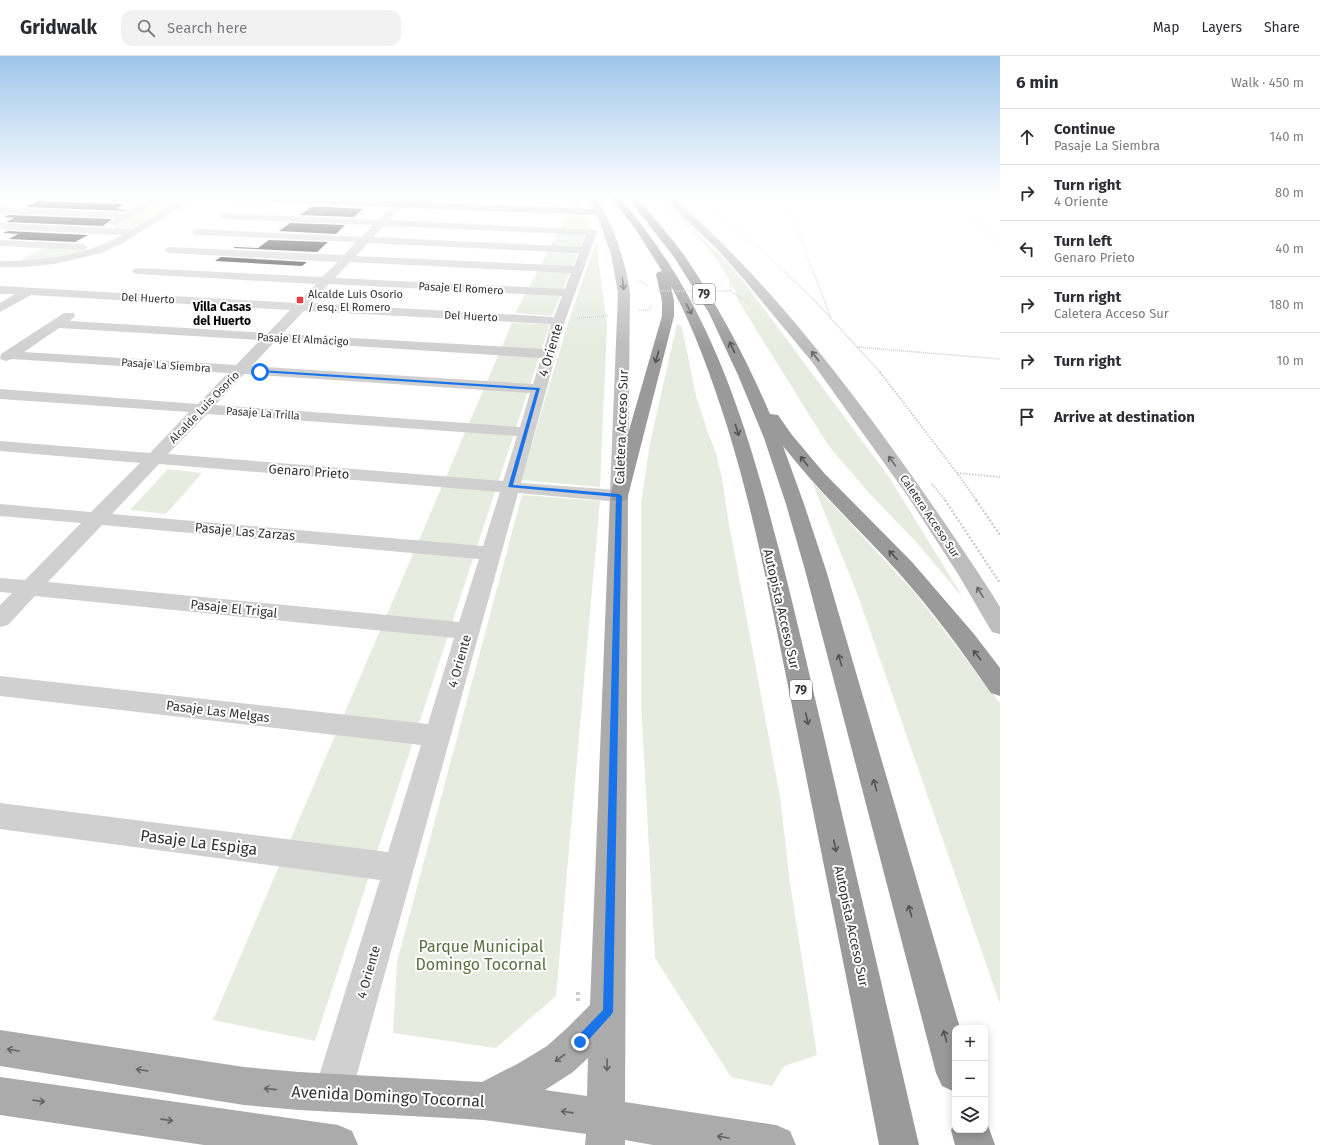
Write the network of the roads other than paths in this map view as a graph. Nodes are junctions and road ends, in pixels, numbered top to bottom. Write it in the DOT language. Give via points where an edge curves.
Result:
graph roads {
  1 [pos="59,246"];
  2 [pos="108,246"];
  3 [pos="176,246"];
  4 [pos="358,246"];
  5 [pos="497,246"];
  6 [pos="587,246"];
  7 [pos="614,246"];
  8 [pos="652,246"];
  9 [pos="673,246"];
  10 [pos="719,246"];
  11 [pos="104,248"];
  12 [pos="547,248"];
  13 [pos="169,250"];
  14 [pos="585,250"];
  15 [pos="656,251"];
  16 [pos="346,259"];
  17 [pos="0,264"];
  18 [pos="536,268"];
  19 [pos="577,270"];
  20 [pos="325,281"];
  21 [pos="119,284"];
  22 [pos="0,290"];
  23 [pos="28,292"];
  24 [pos="568,293"];
  25 [pos="100,296"];
  26 [pos="300,307"];
  27 [pos="0,308"];
  28 [pos="559,321"];
  29 [pos="56,324"];
  30 [pos="271,337"];
  31 [pos="549,354"];
  32 [pos="5,358"];
  33 [pos="239,370"];
  34 [pos="749,382"];
  35 [pos="538,389"];
  36 [pos="0,394"];
  37 [pos="202,409"];
  38 [pos="526,432"];
  39 [pos="0,446"];
  40 [pos="154,458"];
  41 [pos="510,486"];
  42 [pos="619,496"];
  43 [pos="0,510"];
  44 [pos="96,518"];
  45 [pos="490,553"];
  46 [pos="0,585"];
  47 [pos="29,588"];
  48 [pos="0,618"];
  49 [pos="1000,626"];
  50 [pos="468,630"];
  51 [pos="0,686"];
  52 [pos="1000,686"];
  53 [pos="437,736"];
  54 [pos="0,816"];
  55 [pos="398,868"];
  56 [pos="608,1012"];
  57 [pos="0,1048"];
  58 [pos="952,1062"];
  59 [pos="333,1092"];
  60 [pos="0,1096"];
  61 [pos="484,1101"];
  62 [pos="605,1131"];
  63 [pos="972,1133"];
  64 [pos="338,1145"];
  65 [pos="776,1145"];
  66 [pos="900,1145"];
  67 [pos="975,1145"];
  1 -- 11 [label="street"];
  2 -- 11 [label="street"];
  3 -- 13 [label="street"];
  4 -- 16 [label="street, Alcalde Luis Osorio"];
  5 -- 12 [label="street"];
  6 -- 14 [label="street, 4 Oriente"];
  7 -- 42 [label="main road, Caletera Acceso Sur, one-way" via="620,264 624,293"];
  8 -- 15 [label="highway, Autopista Acceso Sur / 79"];
  34 -- 9 [label="highway, 79, one-way" via="698,284"];
  49 -- 10 [label="main road, Caletera Acceso Sur, one-way" via="917,495 794,328"];
  11 -- 17 [label="street" via="63,260"];
  12 -- 14 [label="street"];
  12 -- 18 [label="street"];
  13 -- 16 [label="street"];
  13 -- 20 [label="street, Pasaje El Romero" via="134,273"];
  14 -- 19 [label="street, 4 Oriente"];
  15 -- 42 [label="highway, one-way" via="667,293 668,316"];
  15 -- 66 [label="highway, Autopista Acceso Sur / 79, one-way" via="690,312 717,370 758,507"];
  16 -- 18 [label="street"];
  16 -- 20 [label="street, Alcalde Luis Osorio"];
  18 -- 19 [label="street"];
  19 -- 24 [label="street, 4 Oriente"];
  20 -- 24 [label="street, Pasaje El Romero"];
  20 -- 26 [label="street, Alcalde Luis Osorio"];
  21 -- 25 [label="street"];
  22 -- 23 [label="street, Del Huerto"];
  23 -- 25 [label="street, Del Huerto"];
  23 -- 27 [label="street"];
  24 -- 28 [label="street, 4 Oriente"];
  25 -- 26 [label="street, Del Huerto"];
  25 -- 29 [label="street"];
  26 -- 28 [label="street, Del Huerto"];
  26 -- 30 [label="street, Alcalde Luis Osorio"];
  28 -- 31 [label="street, 4 Oriente"];
  29 -- 30 [label="street, Pasaje El Almácigo"];
  29 -- 32 [label="street"];
  30 -- 31 [label="street, Pasaje El Almácigo"];
  30 -- 33 [label="street, Alcalde Luis Osorio"];
  31 -- 35 [label="street, 4 Oriente"];
  32 -- 33 [label="street, Pasaje La Siembra"];
  33 -- 35 [label="street, Pasaje La Siembra"];
  33 -- 37 [label="street, Alcalde Luis Osorio"];
  52 -- 34 [label="highway, one-way" via="905,568 812,470 774,422"];
  58 -- 34 [label="highway, 79, one-way" via="800,522"];
  35 -- 38 [label="street, 4 Oriente"];
  36 -- 37 [label="street, Pasaje La Trilla"];
  37 -- 38 [label="street, Pasaje La Trilla"];
  37 -- 40 [label="street, Alcalde Luis Osorio"];
  38 -- 41 [label="street, 4 Oriente"];
  39 -- 40 [label="street, Genaro Prieto"];
  40 -- 41 [label="street, Genaro Prieto"];
  40 -- 44 [label="street, Alcalde Luis Osorio"];
  41 -- 42 [label="street, Genaro Prieto"];
  41 -- 45 [label="street, 4 Oriente"];
  42 -- 56 [label="main road, Caletera Acceso Sur"];
  43 -- 44 [label="street, Pasaje Las Zarzas"];
  44 -- 45 [label="street, Pasaje Las Zarzas"];
  44 -- 47 [label="street, Alcalde Luis Osorio"];
  45 -- 50 [label="street, 4 Oriente"];
  46 -- 47 [label="street, Pasaje El Trigal"];
  47 -- 48 [label="street, Alcalde Luis Osorio"];
  47 -- 50 [label="street, Pasaje El Trigal"];
  50 -- 53 [label="street, 4 Oriente"];
  51 -- 53 [label="street, Pasaje Las Melgas"];
  53 -- 55 [label="street, 4 Oriente"];
  54 -- 55 [label="street, Pasaje La Espiga"];
  55 -- 59 [label="street, 4 Oriente"];
  56 -- 61 [label="main road, one-way" via="580,1042 559,1059 535,1075"];
  56 -- 62 [label="main road, Caletera Acceso Sur, one-way"];
  59 -- 57 [label="main road, Avenida Domingo Tocornal, one-way" via="244,1086"];
  59 -- 61 [label="main road, Avenida Domingo Tocornal"];
  60 -- 64 [label="main road, one-way"];
  62 -- 61 [label="main road, Avenida Domingo Tocornal, one-way"];
  65 -- 62 [label="main road, Avenida Domingo Tocornal, one-way"];
  63 -- 67 [label="highway"];
}
